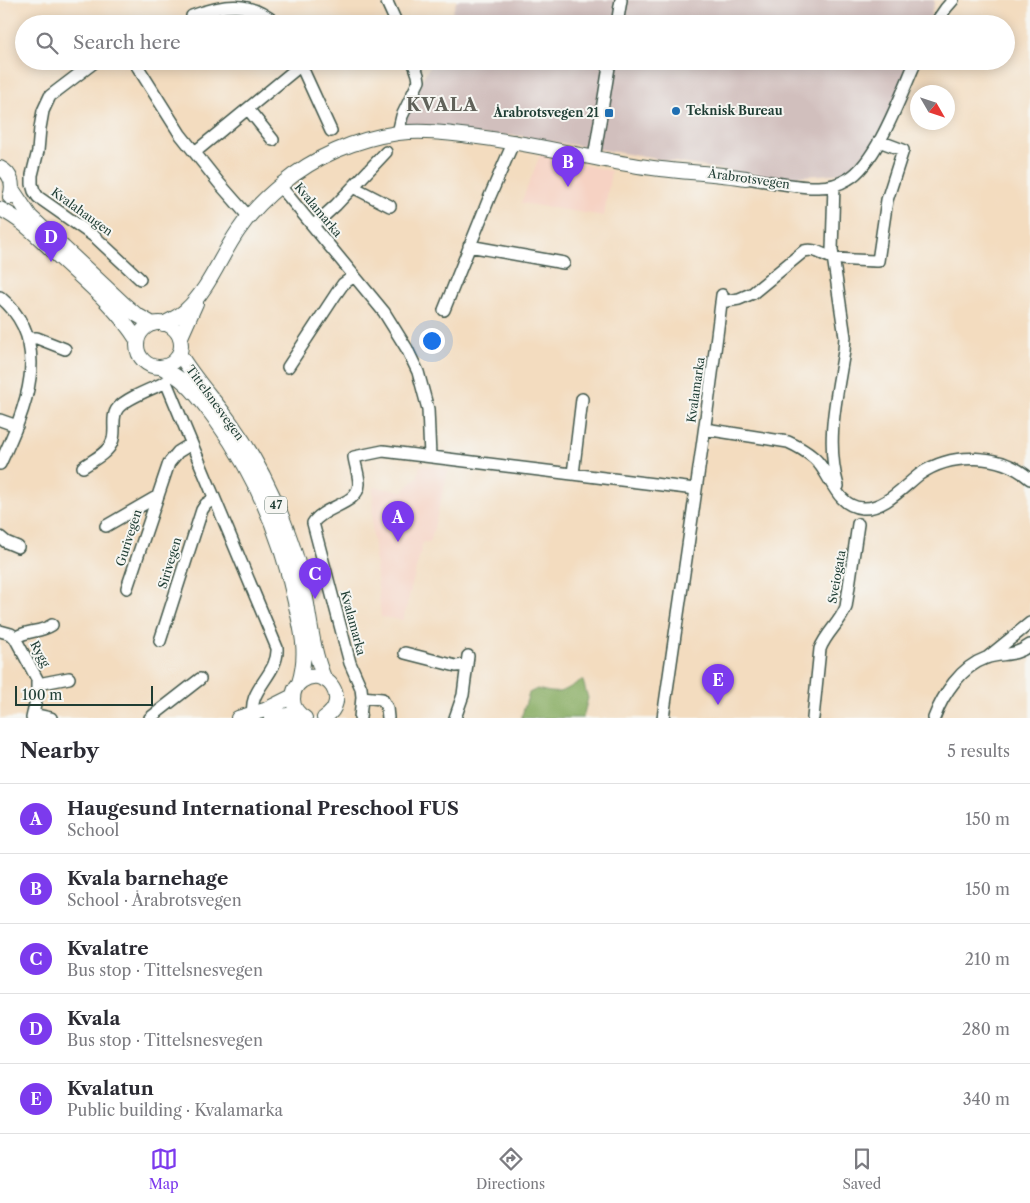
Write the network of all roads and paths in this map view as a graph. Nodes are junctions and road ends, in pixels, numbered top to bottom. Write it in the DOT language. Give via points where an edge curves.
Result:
graph roads {
  1 [pos="386,0"];
  2 [pos="621,0"];
  3 [pos="953,0"];
  4 [pos="222,3"];
  5 [pos="194,15"];
  6 [pos="266,15"];
  7 [pos="393,15"];
  8 [pos="618,15"];
  9 [pos="941,15"];
  10 [pos="84,70"];
  11 [pos="140,70"];
  12 [pos="292,70"];
  13 [pos="303,70"];
  14 [pos="416,70"];
  15 [pos="609,70"];
  16 [pos="912,70"];
  17 [pos="248,109"];
  18 [pos="331,131"];
  19 [pos="398,133"];
  20 [pos="273,140"];
  21 [pos="514,141"];
  22 [pos="879,141"];
  23 [pos="195,152"];
  24 [pos="386,152"];
  25 [pos="594,158"];
  26 [pos="0,168"];
  27 [pos="746,178"];
  28 [pos="834,185"];
  29 [pos="280,186"];
  30 [pos="353,187"];
  31 [pos="12,189"];
  32 [pos="390,206"];
  33 [pos="0,207"];
  34 [pos="248,216"];
  35 [pos="313,226"];
  36 [pos="469,246"];
  37 [pos="832,257"];
  38 [pos="564,263"];
  39 [pos="354,276"];
  40 [pos="140,279"];
  41 [pos="199,295"];
  42 [pos="0,297"];
  43 [pos="444,310"];
  44 [pos="158,324"];
  45 [pos="28,338"];
  46 [pos="137,340"];
  47 [pos="179,346"];
  48 [pos="65,349"];
  49 [pos="161,367"];
  50 [pos="288,367"];
  51 [pos="582,399"];
  52 [pos="0,411"];
  53 [pos="7,423"];
  54 [pos="705,429"];
  55 [pos="191,444"];
  56 [pos="430,456"];
  57 [pos="0,464"];
  58 [pos="83,467"];
  59 [pos="573,474"];
  60 [pos="1030,479"];
  61 [pos="695,489"];
  62 [pos="840,495"];
  63 [pos="158,496"];
  64 [pos="214,499"];
  65 [pos="858,524"];
  66 [pos="106,526"];
  67 [pos="0,537"];
  68 [pos="18,547"];
  69 [pos="127,588"];
  70 [pos="1030,623"];
  71 [pos="52,625"];
  72 [pos="0,631"];
  73 [pos="15,638"];
  74 [pos="160,641"];
  75 [pos="1030,645"];
  76 [pos="405,653"];
  77 [pos="987,658"];
  78 [pos="69,678"];
  79 [pos="200,679"];
  80 [pos="325,680"];
  81 [pos="38,684"];
  82 [pos="296,690"];
  83 [pos="362,697"];
  84 [pos="33,716"];
  85 [pos="253,716"];
  86 [pos="328,716"];
  87 [pos="303,717"];
  88 [pos="52,718"];
  89 [pos="150,718"];
  90 [pos="238,718"];
  91 [pos="271,718"];
  92 [pos="360,718"];
  93 [pos="388,718"];
  94 [pos="455,718"];
  95 [pos="663,718"];
  96 [pos="813,718"];
  97 [pos="934,718"];
  1 -- 7 [label="street"];
  2 -- 8 [label="street"];
  3 -- 9 [label="street"];
  4 -- 5 [label="street"];
  4 -- 6 [label="street" via="251,7"];
  10 -- 40 [label="street, Kvalahaugen" via="50,96 43,110 32,184 38,197 95,237"];
  11 -- 23 [label="street"];
  12 -- 17 [label="street"];
  13 -- 18 [label="street"];
  14 -- 19 [label="street" via="419,81 402,116"];
  15 -- 25 [label="street"];
  16 -- 22 [label="street, Årabrotsvegen"];
  17 -- 20 [label="street"];
  17 -- 23 [label="street"];
  19 -- 21 [label="main road, Årabrotsvegen" via="447,133"];
  19 -- 29 [label="main road, Årabrotsvegen" via="334,152 297,172"];
  21 -- 25 [label="main road, Årabrotsvegen"];
  21 -- 36 [label="street"];
  22 -- 28 [label="street, Årabrotsvegen" via="860,169 849,179"];
  22 -- 37 [label="street" via="904,150 887,200 878,261"];
  23 -- 34 [label="street"];
  24 -- 30 [label="street"];
  25 -- 27 [label="main road, Årabrotsvegen"];
  26 -- 31 [label="main road, 47" via="9,175"];
  27 -- 28 [label="street, Årabrotsvegen" via="819,188"];
  28 -- 37 [label="street"];
  29 -- 34 [label="main road, Årabrotsvegen"];
  29 -- 35 [label="street, Kvalamarka"];
  30 -- 32 [label="street"];
  30 -- 35 [label="street"];
  31 -- 33 [label="main road, 47" via="10,197"];
  31 -- 44 [label="main road, 47" via="30,216 124,304 137,315"];
  33 -- 46 [label="main road, 47" via="24,224 116,312"];
  34 -- 41 [label="main road, Årabrotsvegen"];
  35 -- 39 [label="street, Kvalamarka"];
  36 -- 38 [label="street"];
  36 -- 43 [label="street"];
  37 -- 54 [label="street, Kvalamarka" via="814,250 804,251 753,293 738,299 722,299"];
  37 -- 62 [label="street" via="844,337 831,444"];
  39 -- 50 [label="street" via="343,284"];
  39 -- 56 [label="street, Kvalamarka" via="397,331 418,372 428,409"];
  41 -- 44 [label="main road, Årabrotsvegen" via="185,311"];
  41 -- 47 [label="main road, Årabrotsvegen"];
  42 -- 45 [label="street" via="16,314"];
  44 -- 46 [label="main road" via="146,327"];
  44 -- 47 [label="main road, 47" via="171,327 176,332"];
  45 -- 48 [label="street" via="37,338"];
  45 -- 53 [label="street" via="31,369 25,403"];
  46 -- 49 [label="main road, 47" via="142,360"];
  47 -- 49 [label="main road" via="175,360"];
  47 -- 80 [label="main road, Tittelsnesvegen / 47" via="194,377 248,449 282,517 303,583 315,653"];
  49 -- 82 [label="main road, Tittelsnesvegen / 47" via="196,394 258,489 285,560 298,613 304,668"];
  51 -- 59 [label="street"];
  52 -- 53 [label="street"];
  53 -- 57 [label="street"];
  54 -- 61 [label="street, Kvalamarka"];
  54 -- 62 [label="street" via="788,442 814,458"];
  55 -- 58 [label="street" via="166,382 118,408 114,413 114,435 110,445"];
  55 -- 63 [label="street, Gurivegen" via="169,463"];
  55 -- 64 [label="street"];
  56 -- 59 [label="street, Kvalamarka"];
  56 -- 83 [label="street, Kvalamarka" via="383,451 354,457 358,491 317,517 313,523"];
  59 -- 61 [label="street, Kvalamarka"];
  60 -- 62 [label="street" via="1005,464 971,458 930,468 876,506 860,508"];
  61 -- 95 [label="street, Kvalamarka"];
  63 -- 66 [label="street, Gurivegen"];
  63 -- 69 [label="street, Gurivegen"];
  64 -- 74 [label="street, Sirivegen" via="202,510"];
  64 -- 85 [label="street" via="277,648 276,662 254,698"];
  65 -- 96 [label="street, Sveiogata" via="846,607 820,649"];
  67 -- 68 [label="street"];
  70 -- 77 [label="street"];
  71 -- 73 [label="street, Rygg"];
  72 -- 73 [label="street, Rygg"];
  73 -- 81 [label="street, Rygg" via="35,672"];
  75 -- 77 [label="street" via="1016,654"];
  76 -- 94 [label="street" via="456,666 468,661 463,695"];
  77 -- 97 [label="street" via="965,670"];
  78 -- 81 [label="street, Rygg"];
  79 -- 89 [label="street"];
  80 -- 82 [label="main road" via="311,677"];
  80 -- 86 [label="main road, 47" via="336,695 336,705"];
  81 -- 84 [label="street, Rygg"];
  82 -- 85 [label="main road" via="273,707"];
  82 -- 87 [label="main road" via="294,705"];
  83 -- 92 [label="street, Kvalamarka"];
  83 -- 93 [label="street" via="382,699"];
  84 -- 88 [label="street, Rygg"];
  85 -- 90 [label="main road"];
  87 -- 91 [label="main road"];
}
